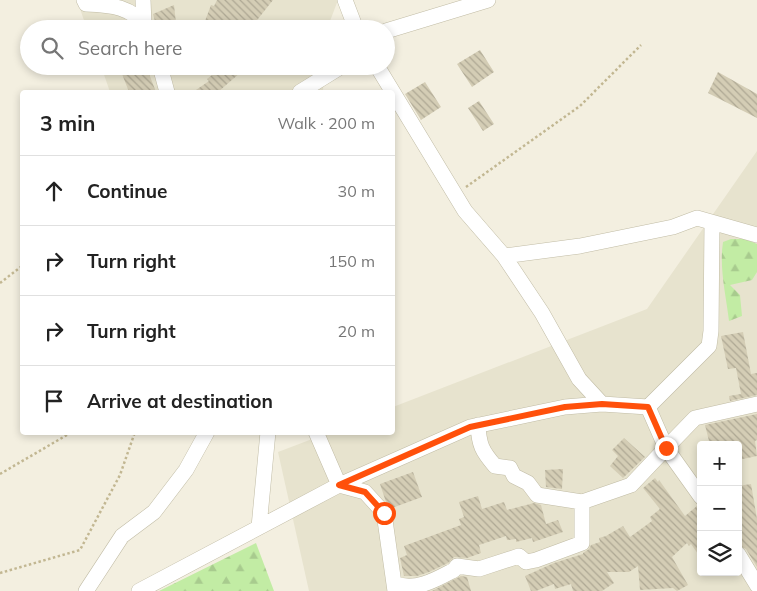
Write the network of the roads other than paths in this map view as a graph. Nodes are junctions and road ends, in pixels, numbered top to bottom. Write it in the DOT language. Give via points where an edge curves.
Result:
graph roads {
  1 [pos="84,0"];
  2 [pos="143,0"];
  3 [pos="345,0"];
  4 [pos="488,0"];
  5 [pos="140,20"];
  6 [pos="145,20"];
  7 [pos="353,20"];
  8 [pos="395,28"];
  9 [pos="162,75"];
  10 [pos="327,75"];
  11 [pos="382,75"];
  12 [pos="166,90"];
  13 [pos="303,90"];
  14 [pos="392,90"];
  15 [pos="395,96"];
  16 [pos="712,224"];
  17 [pos="757,235"];
  18 [pos="504,256"];
  19 [pos="602,404"];
  20 [pos="757,404"];
  21 [pos="648,407"];
  22 [pos="478,425"];
  23 [pos="205,435"];
  24 [pos="268,435"];
  25 [pos="317,435"];
  26 [pos="666,448"];
  27 [pos="339,485"];
  28 [pos="697,491"];
  29 [pos="582,502"];
  30 [pos="259,527"];
  31 [pos="742,561"];
  32 [pos="757,585"];
  33 [pos="395,587"];
  34 [pos="86,591"];
  35 [pos="139,591"];
  1 -- 5 [label="street" via="86,4 117,6"];
  2 -- 6 [label="street"];
  3 -- 7 [label="street"];
  4 -- 8 [label="street"];
  9 -- 12 [label="street"];
  10 -- 13 [label="street"];
  11 -- 14 [label="street"];
  15 -- 18 [label="street" via="465,211"];
  16 -- 17 [label="street"];
  16 -- 18 [label="street" via="696,218 673,227 580,246"];
  16 -- 21 [label="street" via="709,346"];
  18 -- 19 [label="street" via="542,313 579,379"];
  19 -- 21 [label="street"];
  19 -- 22 [label="street" via="565,407"];
  20 -- 26 [label="street" via="695,418"];
  21 -- 26 [label="street"];
  22 -- 27 [label="street"];
  22 -- 29 [label="street" via="479,442 494,466 510,468 514,476 528,483 537,495"];
  23 -- 34 [label="street" via="186,470 154,512 122,536"];
  24 -- 30 [label="street"];
  25 -- 27 [label="street"];
  26 -- 28 [label="street"];
  26 -- 29 [label="street" via="631,485"];
  27 -- 30 [label="street"];
  27 -- 33 [label="street" via="365,492 384,513"];
  29 -- 33 [label="street" via="582,543 526,562 519,556 479,569 457,566 418,587"];
  30 -- 35 [label="street"];
  31 -- 32 [label="street"];
}
